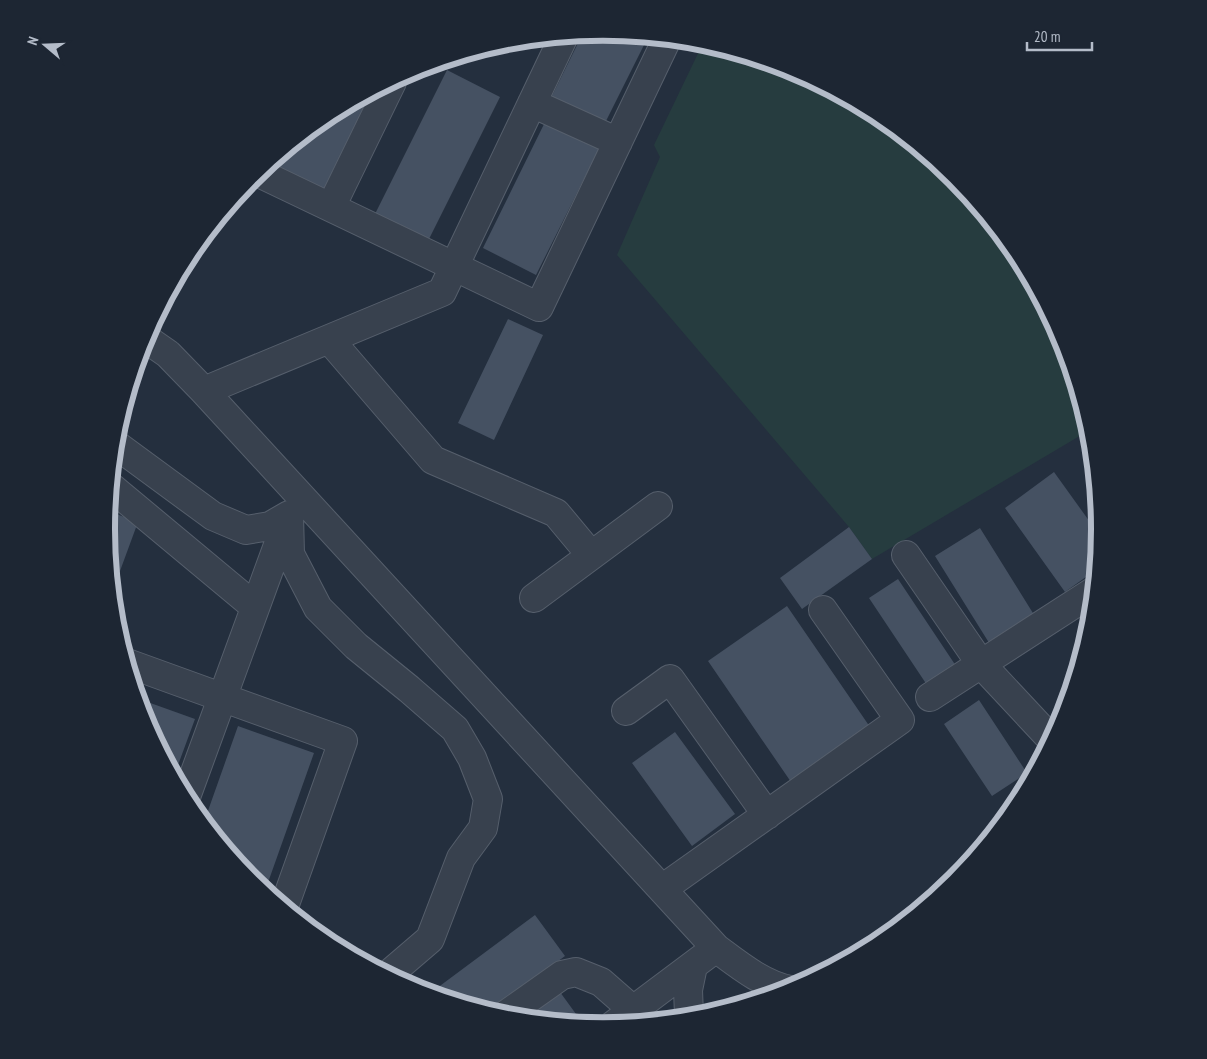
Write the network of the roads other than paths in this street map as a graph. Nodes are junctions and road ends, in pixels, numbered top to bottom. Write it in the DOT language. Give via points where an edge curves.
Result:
graph roads {
  1 [pos="561,43"];
  2 [pos="664,45"];
  3 [pos="387,93"];
  4 [pos="532,103"];
  5 [pos="618,142"];
  6 [pos="266,176"];
  7 [pos="331,207"];
  8 [pos="454,267"];
  9 [pos="329,339"];
  10 [pos="152,343"];
  11 [pos="204,391"];
  12 [pos="122,449"];
  13 [pos="117,492"];
  14 [pos="293,503"];
  15 [pos="658,506"];
  16 [pos="591,555"];
  17 [pos="906,555"];
  18 [pos="1088,595"];
  19 [pos="534,598"];
  20 [pos="255,607"];
  21 [pos="824,610"];
  22 [pos="981,664"];
  23 [pos="135,666"];
  24 [pos="930,696"];
  25 [pos="222,697"];
  26 [pos="626,711"];
  27 [pos="1046,734"];
  28 [pos="189,787"];
  29 [pos="767,814"];
  30 [pos="662,889"];
  31 [pos="286,901"];
  32 [pos="716,948"];
  33 [pos="693,966"];
  34 [pos="394,970"];
  35 [pos="775,986"];
  36 [pos="514,1009"];
  37 [pos="633,1010"];
  38 [pos="689,1010"];
  39 [pos="623,1017"];
  1 -- 4 [label="street"];
  2 -- 5 [label="street"];
  3 -- 7 [label="street"];
  4 -- 5 [label="street"];
  4 -- 8 [label="street"];
  5 -- 8 [label="street" via="539,307"];
  6 -- 7 [label="street"];
  7 -- 8 [label="street"];
  8 -- 9 [label="street" via="442,292"];
  9 -- 11 [label="street"];
  9 -- 16 [label="street" via="433,460 556,512"];
  10 -- 11 [label="street" via="168,354"];
  11 -- 14 [label="street"];
  12 -- 14 [label="street" via="213,516 246,530 270,526"];
  13 -- 20 [label="street"];
  14 -- 20 [label="street"];
  14 -- 30 [label="street"];
  14 -- 34 [label="street" via="290,554 318,608 356,646 455,729 472,758 488,799 484,828 461,858 430,938"];
  15 -- 16 [label="street"];
  16 -- 19 [label="street"];
  17 -- 22 [label="street"];
  18 -- 22 [label="street"];
  20 -- 25 [label="street"];
  21 -- 29 [label="street" via="900,720"];
  22 -- 24 [label="street"];
  22 -- 27 [label="street"];
  23 -- 25 [label="street"];
  25 -- 28 [label="street"];
  25 -- 31 [label="street" via="343,740"];
  26 -- 29 [label="street" via="670,679"];
  29 -- 30 [label="street"];
  30 -- 32 [label="street"];
  32 -- 33 [label="street"];
  32 -- 35 [label="street" via="743,969"];
  33 -- 37 [label="street"];
  33 -- 38 [label="street" via="688,990"];
  36 -- 37 [label="street" via="562,976 576,972 601,982"];
  37 -- 39 [label="street"];
}
